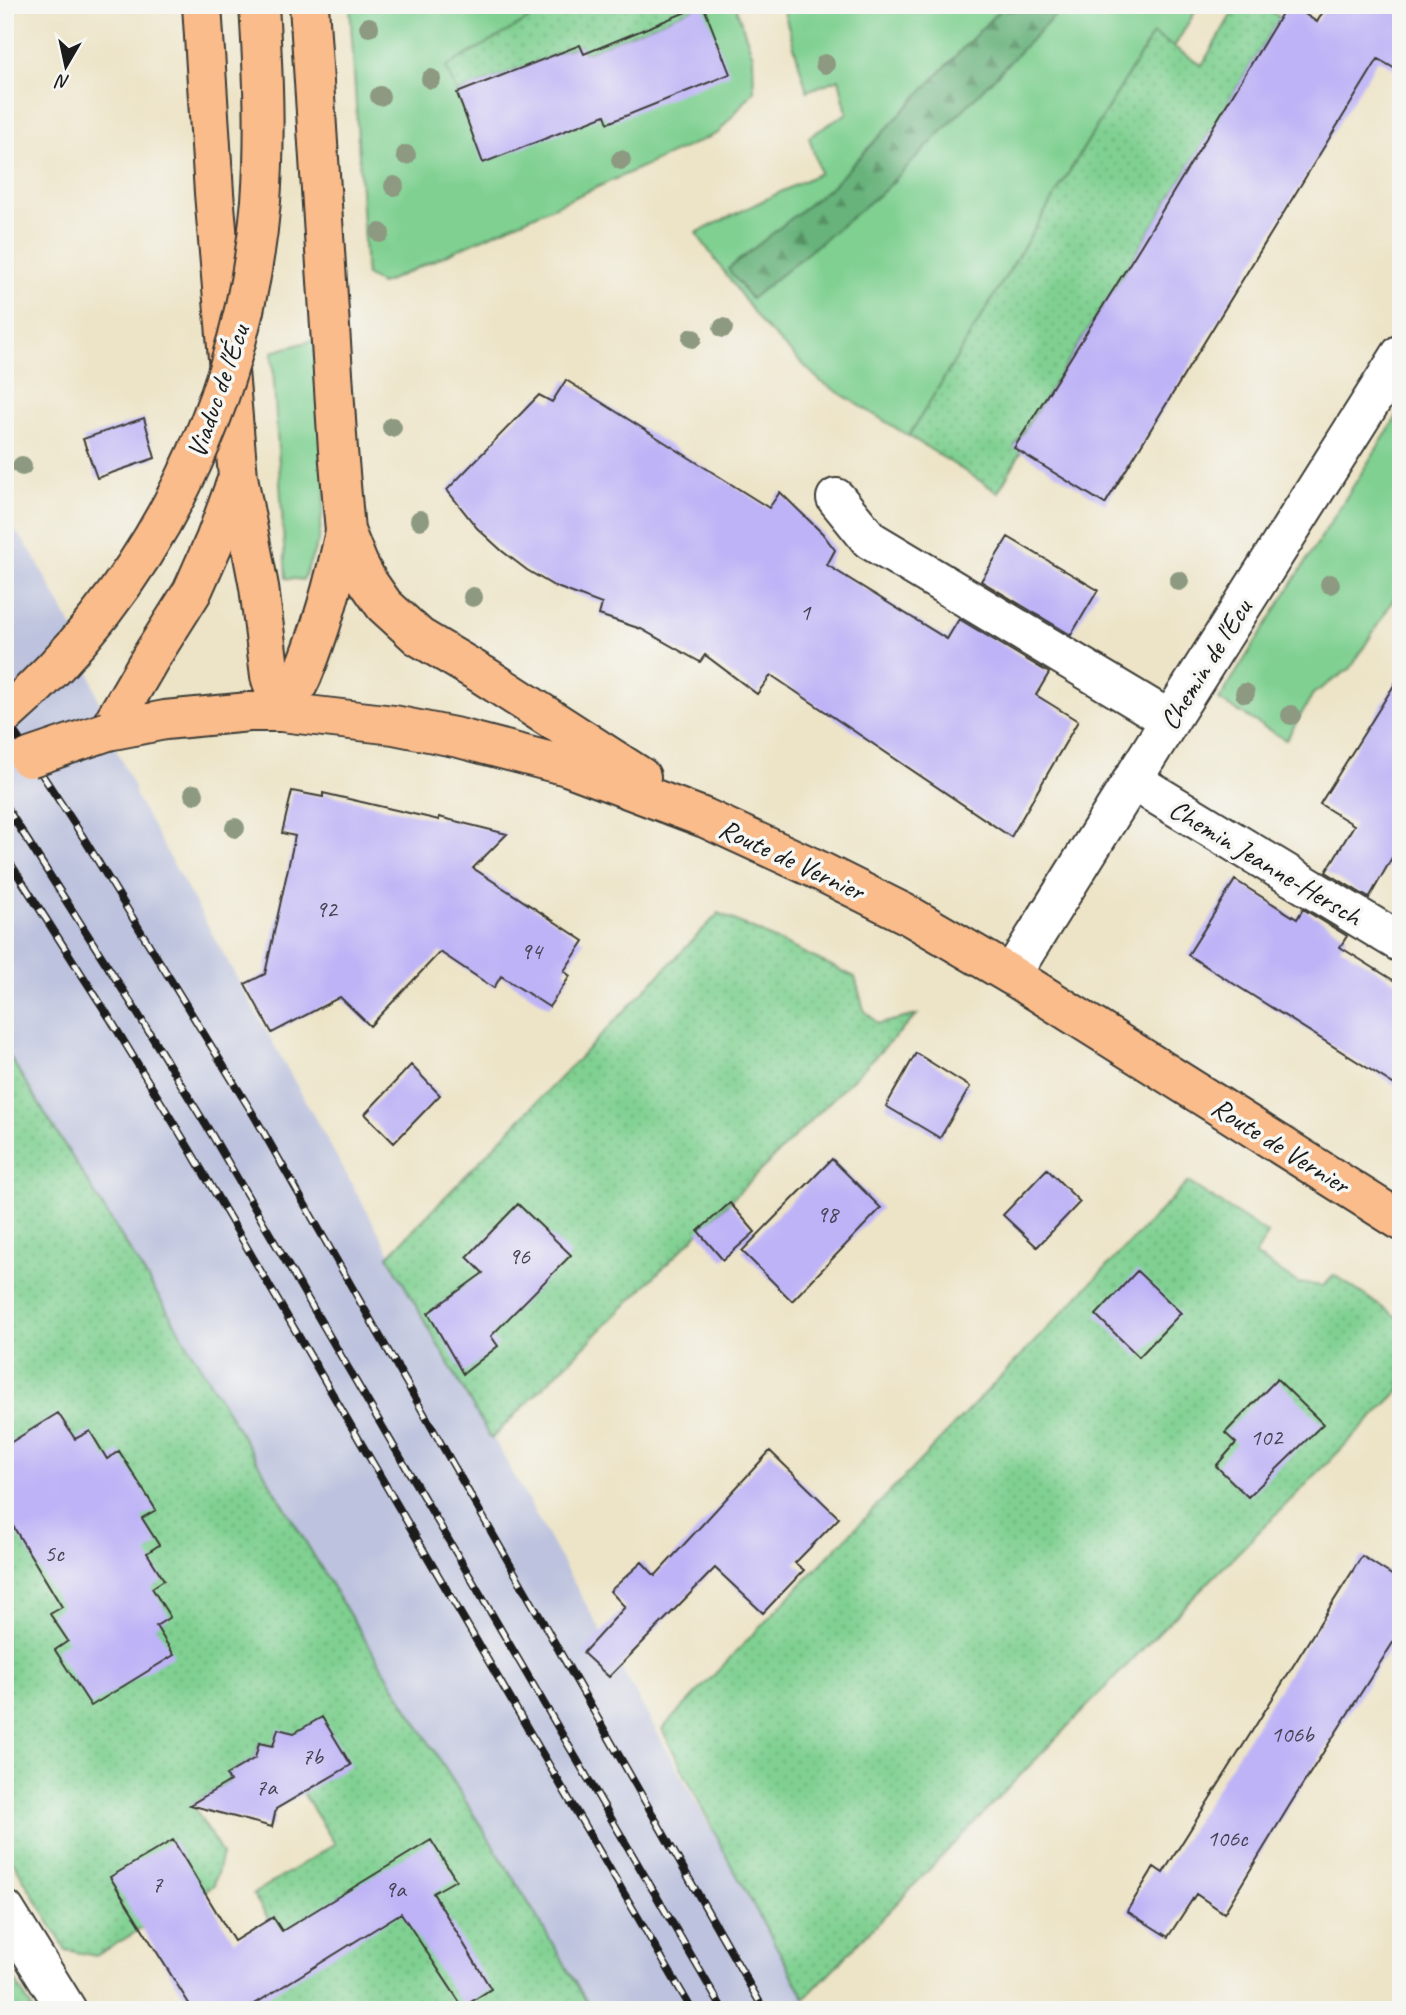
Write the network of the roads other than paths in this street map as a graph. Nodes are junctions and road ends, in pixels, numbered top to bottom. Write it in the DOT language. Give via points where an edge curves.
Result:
graph roads {
  1 [pos="202,5"];
  2 [pos="259,5"];
  3 [pos="309,5"];
  4 [pos="1401,354"];
  5 [pos="238,477"];
  6 [pos="836,498"];
  7 [pos="345,531"];
  8 [pos="281,712"];
  9 [pos="5,715"];
  10 [pos="1165,728"];
  11 [pos="108,731"];
  12 [pos="5,766"];
  13 [pos="1132,780"];
  14 [pos="705,818"];
  15 [pos="1401,943"];
  16 [pos="1011,975"];
  17 [pos="1401,1221"];
  18 [pos="5,1910"];
  19 [pos="67,2010"];
  1 -- 5 [label="main road"];
  2 -- 9 [label="main road, Viaduc de l'Écu, bridge" via="264,134 260,211 249,292 220,396 179,493 130,575 68,653"];
  3 -- 7 [label="main road"];
  4 -- 10 [label="street, Chemin de l'Ecu"];
  5 -- 8 [label="main road" via="270,676"];
  5 -- 11 [label="main road" via="192,592"];
  6 -- 10 [label="street" via="870,540"];
  7 -- 8 [label="main road" via="319,631 302,677"];
  7 -- 14 [label="main road" via="368,582 394,616 419,637"];
  8 -- 11 [label="main road, Route de Vernier" via="165,720"];
  8 -- 14 [label="main road, Route de Vernier" via="460,738 567,766"];
  10 -- 13 [label="street, Chemin de l'Ecu"];
  11 -- 12 [label="main road, Route de Vernier, bridge"];
  13 -- 15 [label="street, Chemin Jeanne-Hersch"];
  13 -- 16 [label="street, Chemin de l'Ecu"];
  14 -- 16 [label="main road, Route de Vernier" via="910,916"];
  16 -- 17 [label="main road, Route de Vernier"];
  18 -- 19 [label="street"];
}
